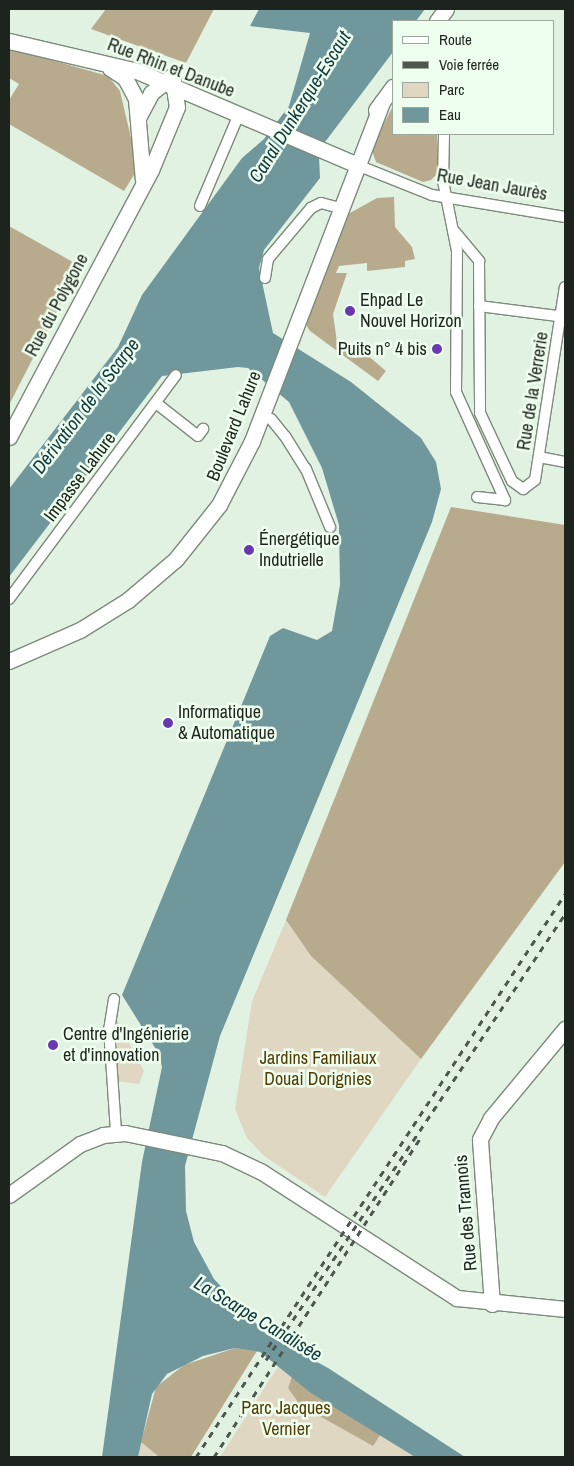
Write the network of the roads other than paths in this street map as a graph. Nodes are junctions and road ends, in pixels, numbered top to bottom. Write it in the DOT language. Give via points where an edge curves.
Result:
graph roads {
  1 [pos="9,33"];
  2 [pos="9,41"];
  3 [pos="66,51"];
  4 [pos="171,81"];
  5 [pos="392,88"];
  6 [pos="207,100"];
  7 [pos="239,114"];
  8 [pos="139,116"];
  9 [pos="173,119"];
  10 [pos="263,123"];
  11 [pos="444,135"];
  12 [pos="354,163"];
  13 [pos="139,191"];
  14 [pos="446,198"];
  15 [pos="200,206"];
  16 [pos="338,207"];
  17 [pos="565,217"];
  18 [pos="455,232"];
  19 [pos="265,278"];
  20 [pos="565,287"];
  21 [pos="479,306"];
  22 [pos="563,317"];
  23 [pos="176,376"];
  24 [pos="156,403"];
  25 [pos="261,416"];
  26 [pos="203,429"];
  27 [pos="9,437"];
  28 [pos="539,457"];
  29 [pos="565,462"];
  30 [pos="477,497"];
  31 [pos="330,527"];
  32 [pos="9,599"];
  33 [pos="9,661"];
  34 [pos="114,999"];
  35 [pos="565,1029"];
  36 [pos="116,1133"];
  37 [pos="9,1195"];
  38 [pos="492,1304"];
  39 [pos="565,1309"];
  1 -- 4 [label="street, Rue Rhin et Danube" via="112,55"];
  2 -- 3 [label="street, Rue Rhin et Danube"];
  3 -- 4 [label="street, Rue Rhin et Danube"];
  3 -- 8 [label="street, Rue du Polygone" via="121,73 133,93"];
  4 -- 6 [label="street, Rue Rhin et Danube"];
  4 -- 8 [label="street" via="148,96"];
  4 -- 9 [label="street, Rue du Polygone"];
  4 -- 10 [label="street, Rue Rhin et Danube"];
  5 -- 12 [label="street, Boulevard Lahure" via="382,102"];
  6 -- 7 [label="street, Rue Rhin et Danube"];
  6 -- 9 [label="street, Rue du Polygone" via="190,105"];
  7 -- 10 [label="street, Rue Rhin et Danube"];
  7 -- 15 [label="street"];
  8 -- 13 [label="street, Rue du Polygone" via="144,158"];
  9 -- 13 [label="street, Rue du Polygone"];
  10 -- 12 [label="street, Rue Jean Jaurès"];
  11 -- 14 [label="street"];
  12 -- 14 [label="street, Rue Jean Jaurès"];
  12 -- 16 [label="street, Boulevard Lahure"];
  13 -- 27 [label="street, Rue du Polygone"];
  14 -- 17 [label="street, Rue Jean Jaurès"];
  14 -- 18 [label="street"];
  16 -- 19 [label="street" via="321,204 311,208 268,259"];
  16 -- 25 [label="street, Boulevard Lahure"];
  18 -- 21 [label="street" via="480,261"];
  18 -- 30 [label="street" via="457,397 505,500"];
  20 -- 22 [label="street, Rue de la Verrerie"];
  21 -- 22 [label="street"];
  21 -- 28 [label="street, Rue de la Verrerie" via="478,404 510,477 520,488 533,484"];
  22 -- 28 [label="street, Rue de la Verrerie"];
  23 -- 24 [label="street, Impasse Lahure"];
  24 -- 26 [label="street" via="198,436"];
  24 -- 32 [label="street, Impasse Lahure"];
  25 -- 31 [label="street" via="275,425 306,469"];
  25 -- 33 [label="street, Boulevard Lahure" via="225,497 172,563 105,615"];
  28 -- 29 [label="street"];
  34 -- 36 [label="street" via="109,1029"];
  35 -- 38 [label="street, Rue des Trannois" via="492,1118 480,1139"];
  36 -- 37 [label="street" via="86,1141"];
  36 -- 38 [label="street" via="246,1162 457,1298"];
  38 -- 39 [label="street"];
}
